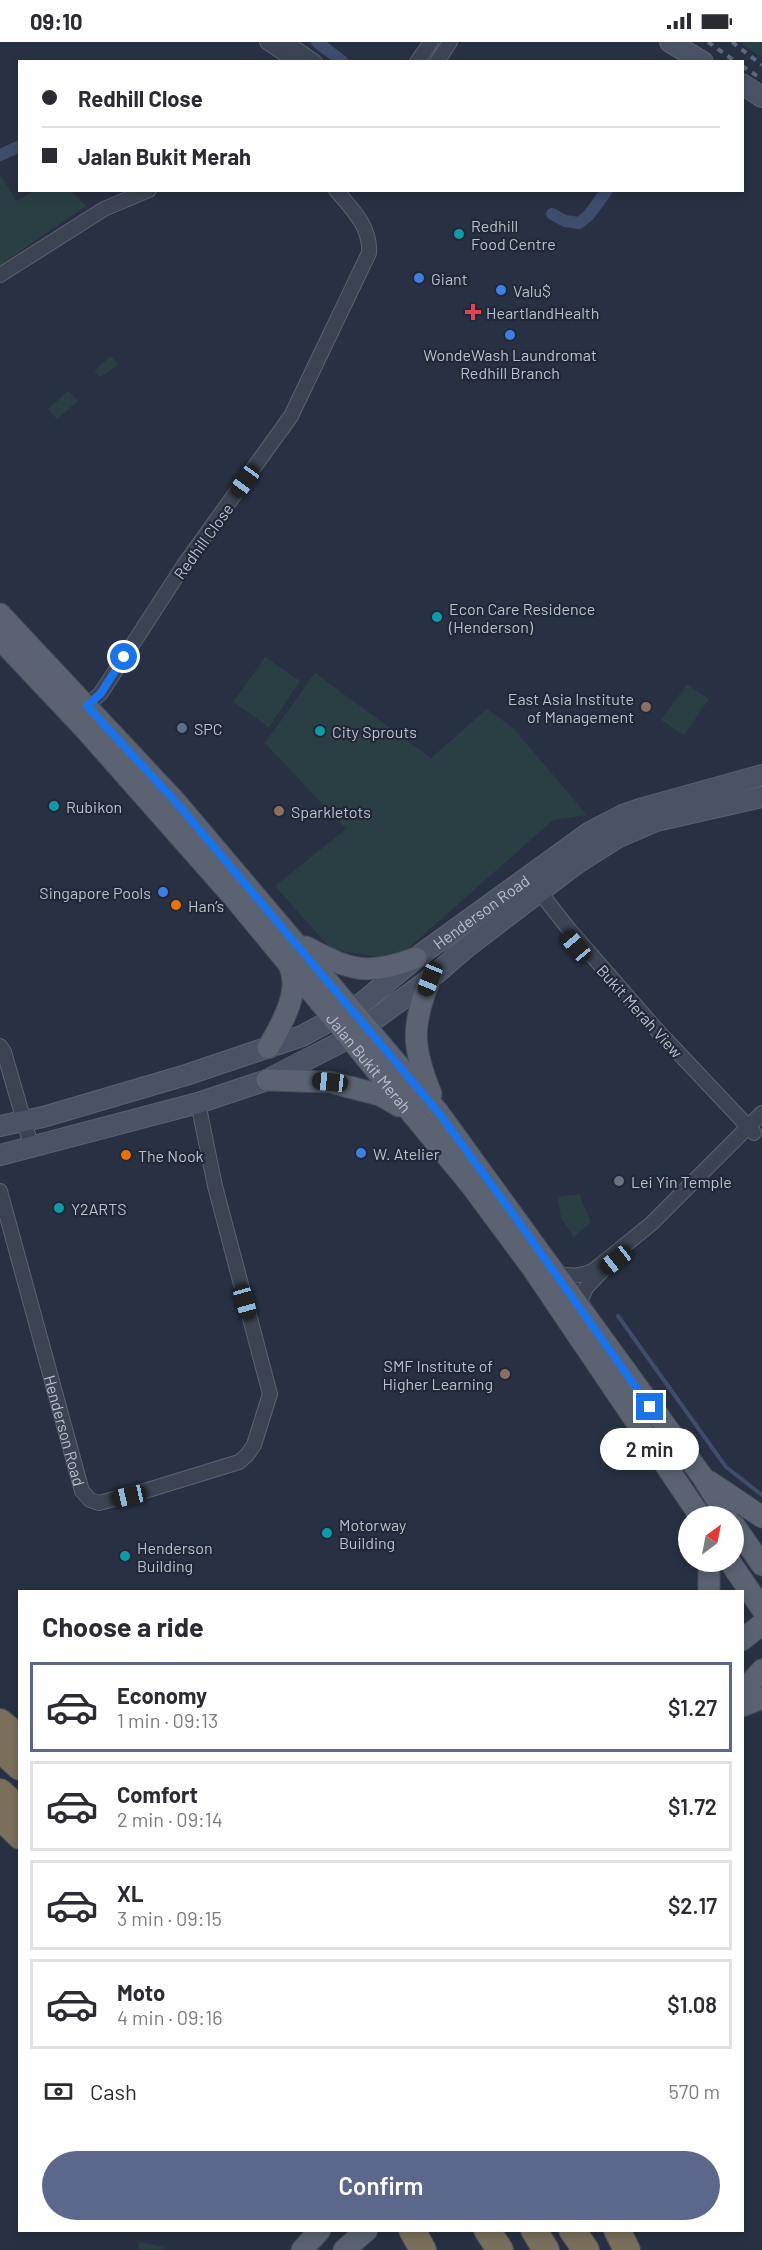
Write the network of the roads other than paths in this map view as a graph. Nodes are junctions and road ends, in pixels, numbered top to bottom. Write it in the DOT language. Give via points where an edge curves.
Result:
graph roads {
  1 [pos="267,42"];
  2 [pos="286,42"];
  3 [pos="431,42"];
  4 [pos="450,42"];
  5 [pos="670,42"];
  6 [pos="293,60"];
  7 [pos="312,60"];
  8 [pos="418,60"];
  9 [pos="438,60"];
  10 [pos="700,60"];
  11 [pos="744,85"];
  12 [pos="762,97"];
  13 [pos="144,192"];
  14 [pos="338,192"];
  15 [pos="352,192"];
  16 [pos="353,209"];
  17 [pos="0,275"];
  18 [pos="0,614"];
  19 [pos="0,639"];
  20 [pos="87,706"];
  21 [pos="762,775"];
  22 [pos="762,797"];
  23 [pos="546,886"];
  24 [pos="529,900"];
  25 [pos="295,941"];
  26 [pos="416,958"];
  27 [pos="289,965"];
  28 [pos="430,979"];
  29 [pos="352,1009"];
  30 [pos="334,1020"];
  31 [pos="366,1025"];
  32 [pos="349,1038"];
  33 [pos="0,1046"];
  34 [pos="268,1048"];
  35 [pos="267,1080"];
  36 [pos="198,1102"];
  37 [pos="438,1112"];
  38 [pos="410,1113"];
  39 [pos="762,1113"];
  40 [pos="25,1121"];
  41 [pos="0,1126"];
  42 [pos="752,1131"];
  43 [pos="31,1145"];
  44 [pos="0,1155"];
  45 [pos="0,1191"];
  46 [pos="556,1274"];
  47 [pos="578,1306"];
  48 [pos="702,1476"];
  49 [pos="693,1506"];
  50 [pos="721,1506"];
  51 [pos="762,1517"];
  52 [pos="744,1540"];
  53 [pos="762,1564"];
  54 [pos="710,1572"];
  55 [pos="737,1572"];
  56 [pos="709,1590"];
  57 [pos="762,1609"];
  58 [pos="762,1624"];
  59 [pos="744,1638"];
  60 [pos="762,1670"];
  61 [pos="744,1690"];
  62 [pos="762,1698"];
  63 [pos="744,1705"];
  64 [pos="0,1722"];
  65 [pos="18,1737"];
  66 [pos="0,1749"];
  67 [pos="18,1765"];
  68 [pos="0,1792"];
  69 [pos="18,1808"];
  70 [pos="0,1816"];
  71 [pos="18,1834"];
  72 [pos="318,2232"];
  73 [pos="363,2232"];
  74 [pos="413,2232"];
  75 [pos="489,2232"];
  76 [pos="535,2232"];
  77 [pos="573,2232"];
  78 [pos="618,2232"];
  79 [pos="302,2250"];
  80 [pos="344,2250"];
  81 [pos="423,2250"];
  82 [pos="500,2250"];
  83 [pos="546,2250"];
  84 [pos="586,2250"];
  85 [pos="627,2250"];
  1 -- 6 [label="street"];
  2 -- 7 [label="street"];
  3 -- 8 [label="street"];
  4 -- 9 [label="street"];
  5 -- 10 [label="main road"];
  11 -- 12 [label="main road"];
  13 -- 17 [label="street" via="104,209"];
  14 -- 16 [label="street, Redhill Close"];
  15 -- 16 [label="street, Redhill Close"];
  16 -- 20 [label="street, Redhill Close" via="367,231 369,254 291,416 184,565 101,693"];
  18 -- 20 [label="main road, Jalan Bukit Merah"];
  19 -- 27 [label="main road, Jalan Bukit Merah" via="139,790"];
  20 -- 25 [label="main road, Jalan Bukit Merah"];
  21 -- 26 [label="main road, Henderson Road" via="609,821"];
  22 -- 23 [label="main road, Henderson Road" via="638,827"];
  23 -- 24 [label="main road, Henderson Road"];
  23 -- 42 [label="street, Bukit Merah View" via="546,900 568,928"];
  24 -- 28 [label="main road, Henderson Road"];
  24 -- 42 [label="street, Bukit Merah View" via="541,904 639,1018"];
  25 -- 26 [label="main road" via="344,965 368,969 389,969"];
  25 -- 29 [label="main road, Jalan Bukit Merah"];
  26 -- 29 [label="main road, Henderson Road"];
  27 -- 30 [label="main road, Jalan Bukit Merah"];
  27 -- 34 [label="main road" via="293,974 288,1009"];
  28 -- 31 [label="main road, Henderson Road"];
  28 -- 37 [label="main road" via="415,1034 417,1056"];
  29 -- 30 [label="main road, Henderson Road"];
  29 -- 31 [label="main road, Jalan Bukit Merah"];
  30 -- 32 [label="main road, Jalan Bukit Merah"];
  30 -- 34 [label="main road, Henderson Road"];
  31 -- 32 [label="main road, Henderson Road"];
  31 -- 37 [label="main road, Jalan Bukit Merah"];
  32 -- 35 [label="main road, Henderson Road"];
  32 -- 38 [label="main road, Jalan Bukit Merah"];
  33 -- 40 [label="street"];
  34 -- 40 [label="main road, Henderson Road"];
  35 -- 36 [label="main road, Henderson Road"];
  35 -- 38 [label="main road" via="310,1080 362,1089"];
  36 -- 43 [label="main road, Henderson Road"];
  36 -- 45 [label="street, Henderson Road" via="215,1186 270,1395 254,1445 239,1461 99,1503 82,1491"];
  37 -- 46 [label="main road, Jalan Bukit Merah"];
  38 -- 49 [label="main road, Jalan Bukit Merah" via="504,1228"];
  39 -- 42 [label="street"];
  40 -- 41 [label="main road, Henderson Road"];
  40 -- 43 [label="street"];
  42 -- 46 [label="street" via="651,1224 594,1270 584,1275"];
  42 -- 47 [label="street" via="690,1197 590,1282"];
  43 -- 44 [label="main road, Henderson Road"];
  46 -- 47 [label="main road, Jalan Bukit Merah"];
  47 -- 48 [label="main road, Jalan Bukit Merah"];
  48 -- 50 [label="main road, Jalan Bukit Merah"];
  48 -- 51 [label="main road"];
  52 -- 53 [label="main road"];
  54 -- 56 [label="main road"];
  55 -- 57 [label="main road"];
  58 -- 59 [label="main road"];
  60 -- 61 [label="main road"];
  62 -- 63 [label="main road"];
  64 -- 65 [label="highway"];
  66 -- 67 [label="highway"];
  68 -- 69 [label="highway"];
  70 -- 71 [label="highway"];
  72 -- 79 [label="main road"];
  73 -- 80 [label="main road"];
  74 -- 81 [label="highway"];
  75 -- 82 [label="highway"];
  76 -- 83 [label="highway"];
  77 -- 84 [label="highway"];
  78 -- 85 [label="highway"];
}
